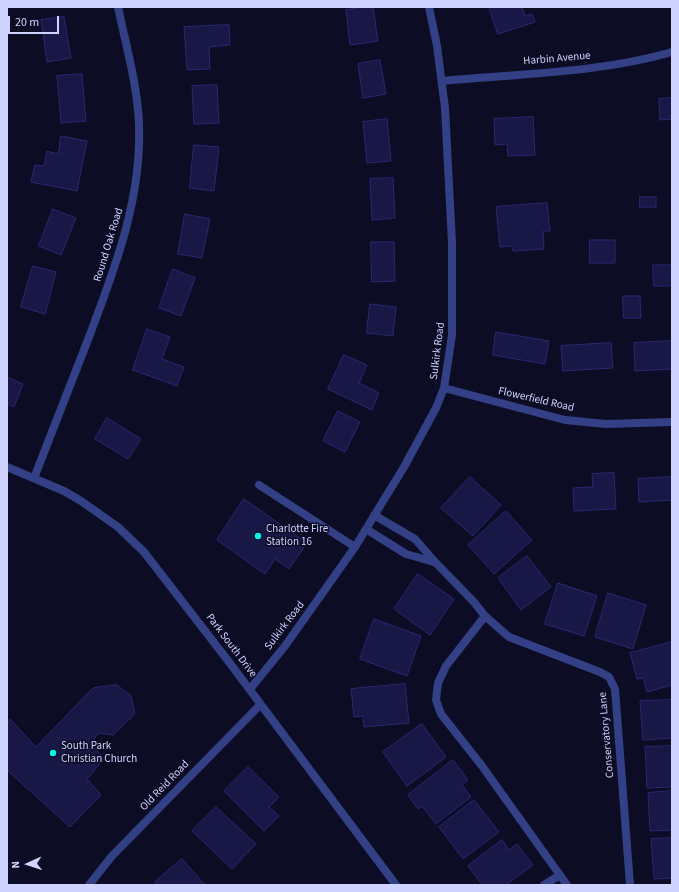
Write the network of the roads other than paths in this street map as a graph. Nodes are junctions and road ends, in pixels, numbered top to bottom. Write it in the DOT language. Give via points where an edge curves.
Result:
graph roads {
  1 [pos="118,7"];
  2 [pos="429,7"];
  3 [pos="672,52"];
  4 [pos="442,81"];
  5 [pos="444,388"];
  6 [pos="672,422"];
  7 [pos="7,467"];
  8 [pos="34,478"];
  9 [pos="259,485"];
  10 [pos="374,515"];
  11 [pos="366,529"];
  12 [pos="355,547"];
  13 [pos="435,562"];
  14 [pos="485,616"];
  15 [pos="250,689"];
  16 [pos="260,705"];
  17 [pos="560,875"];
  18 [pos="89,885"];
  19 [pos="396,885"];
  20 [pos="544,885"];
  21 [pos="567,885"];
  22 [pos="630,885"];
  1 -- 8 [label="street, Round Oak Road" via="131,61 139,123 136,180 131,209 116,266"];
  2 -- 4 [label="street, Sulkirk Road"];
  3 -- 4 [label="street, Harbin Avenue" via="637,61 590,68"];
  4 -- 5 [label="street, Sulkirk Road" via="453,296 452,335"];
  5 -- 6 [label="street, Flowerfield Road" via="565,420 606,424"];
  5 -- 10 [label="street, Sulkirk Road" via="436,408"];
  7 -- 8 [label="street, Park South Drive"];
  8 -- 15 [label="street, Park South Drive" via="64,491 103,515 144,552"];
  9 -- 12 [label="street"];
  10 -- 11 [label="street, Sulkirk Road"];
  10 -- 13 [label="street, Conservatory Lane" via="415,539"];
  11 -- 12 [label="street, Sulkirk Road"];
  11 -- 13 [label="street" via="406,554"];
  12 -- 15 [label="street, Sulkirk Road" via="289,640"];
  13 -- 14 [label="street, Conservatory Lane"];
  14 -- 17 [label="street" via="446,666 438,683 436,700 441,714 482,766"];
  14 -- 22 [label="street, Conservatory Lane" via="509,637 609,677 616,689"];
  15 -- 16 [label="street, Park South Drive"];
  16 -- 18 [label="street, Old Reid Road" via="112,856"];
  16 -- 19 [label="street, Park South Drive"];
  17 -- 20 [label="street"];
  17 -- 21 [label="street"];
}
